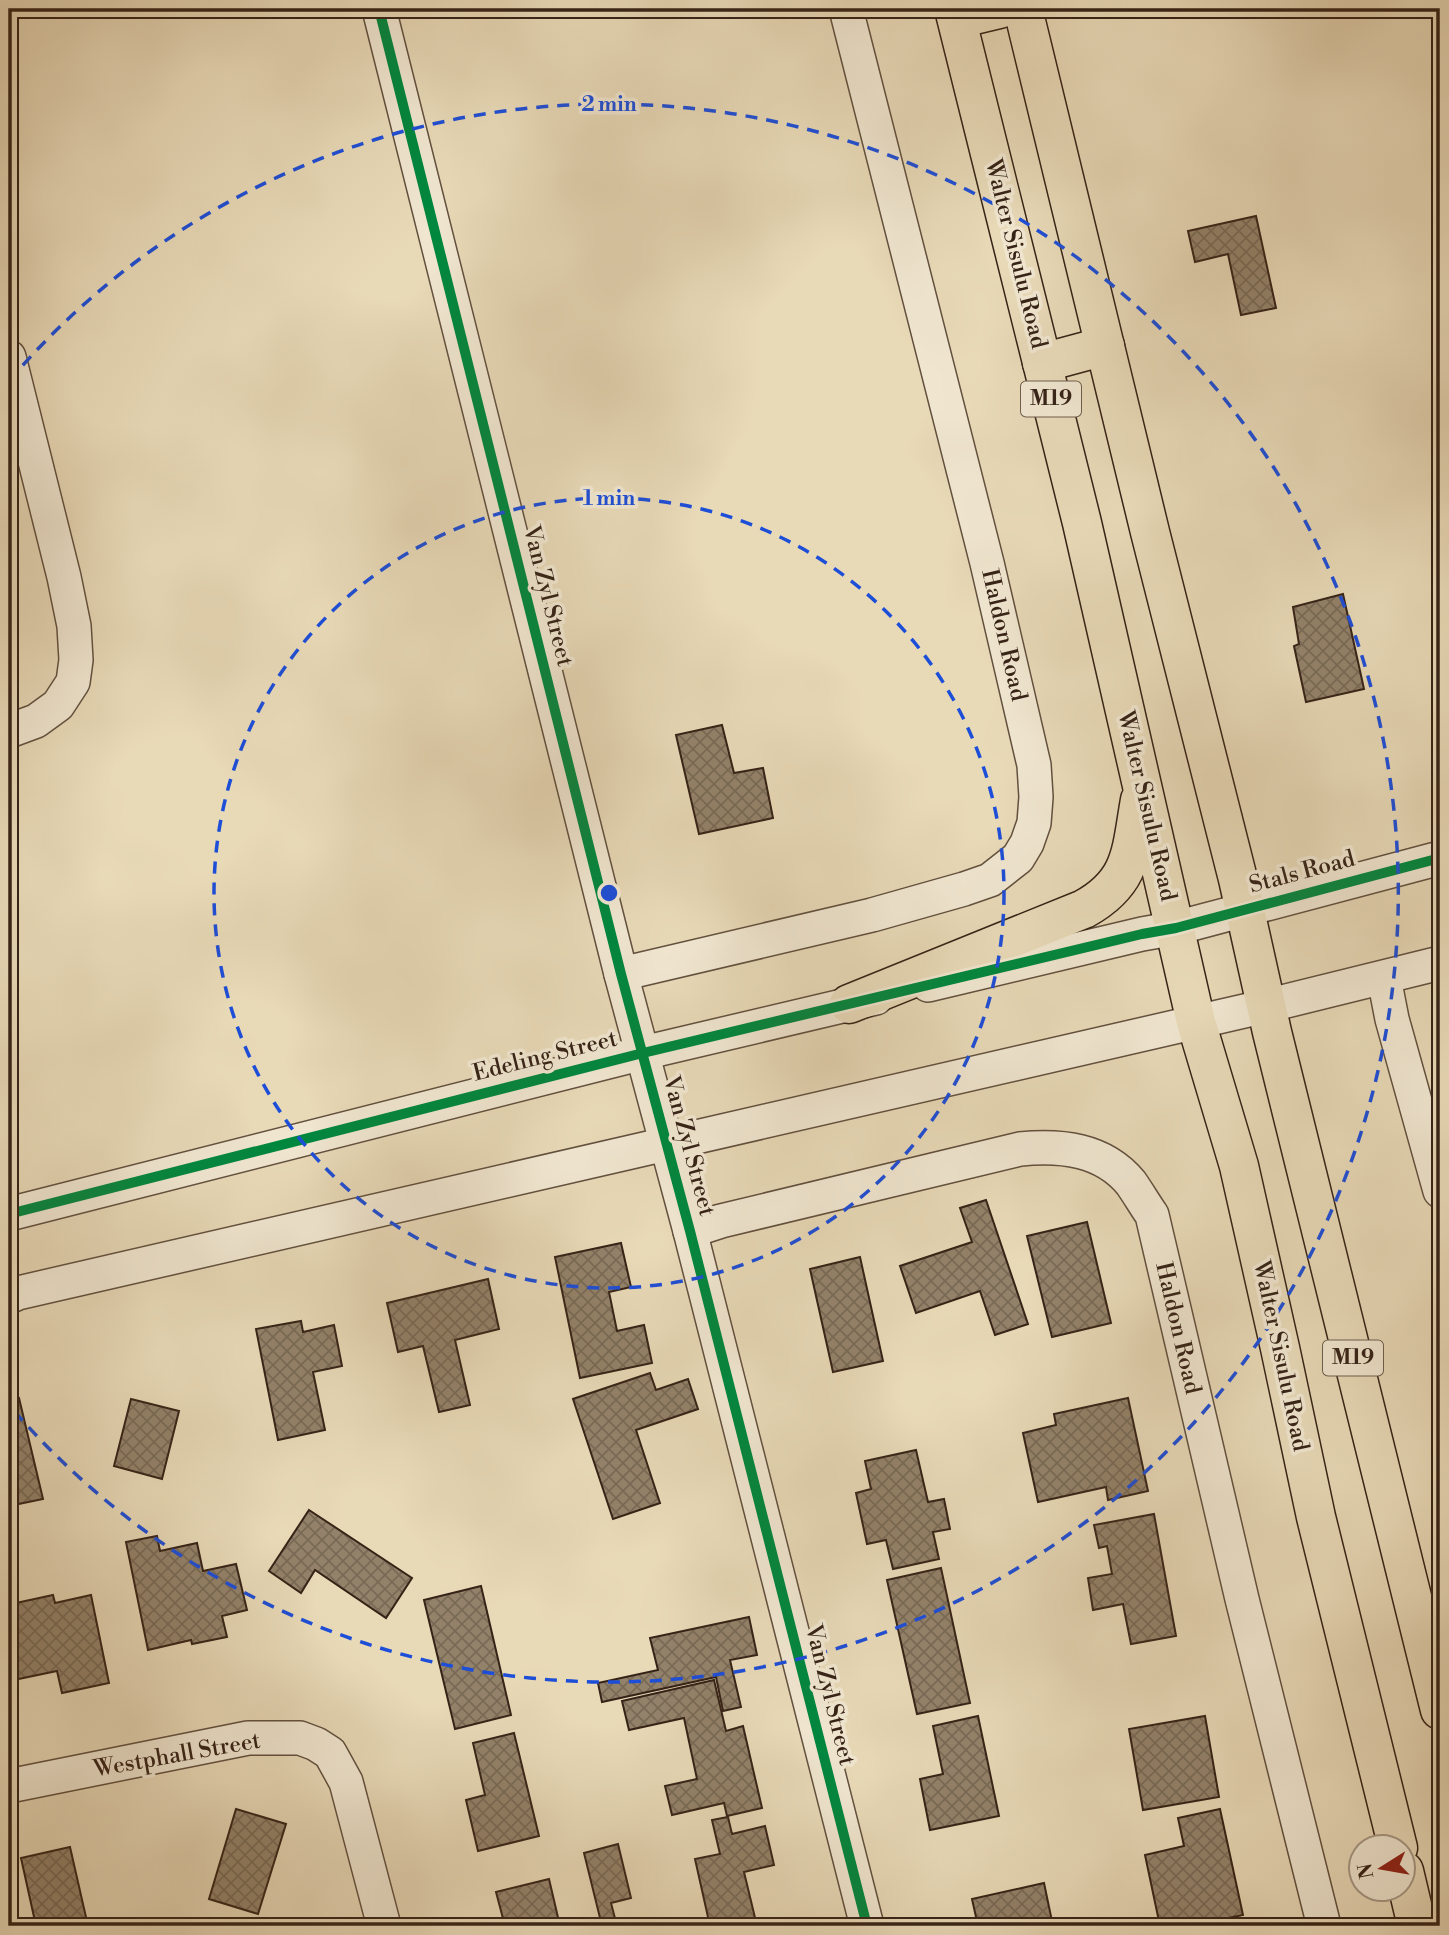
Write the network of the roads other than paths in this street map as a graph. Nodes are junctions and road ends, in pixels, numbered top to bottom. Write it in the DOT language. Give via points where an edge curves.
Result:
graph roads {
  1 [pos="379,9"];
  2 [pos="846,9"];
  3 [pos="999,9"];
  4 [pos="1023,9"];
  5 [pos="956,14"];
  6 [pos="1105,346"];
  7 [pos="9,357"];
  8 [pos="1042,363"];
  9 [pos="9,731"];
  10 [pos="1142,790"];
  11 [pos="1440,858"];
  12 [pos="1245,910"];
  13 [pos="1176,928"];
  14 [pos="1440,963"];
  15 [pos="621,974"];
  16 [pos="1384,978"];
  17 [pos="849,1004"];
  18 [pos="1266,1006"];
  19 [pos="1196,1022"];
  20 [pos="643,1053"];
  21 [pos="667,1144"];
  22 [pos="1440,1191"];
  23 [pos="9,1214"];
  24 [pos="690,1231"];
  25 [pos="9,1297"];
  26 [pos="1440,1710"];
  27 [pos="9,1786"];
  28 [pos="1395,1834"];
  29 [pos="1412,1904"];
  30 [pos="384,1926"];
  31 [pos="867,1926"];
  32 [pos="1324,1926"];
  33 [pos="1417,1926"];
  1 -- 15 [label="street, Van Zyl Street"];
  2 -- 15 [label="street, Haldon Road" via="997,603 1034,765 1034,823 1018,858 990,880 872,915"];
  3 -- 5 [label="highway"];
  4 -- 6 [label="highway, M19"];
  5 -- 8 [label="highway, Walter Sisulu Road / M19"];
  6 -- 8 [label="highway"];
  6 -- 12 [label="highway, M19"];
  7 -- 9 [label="street" via="64,577 76,660 73,682 58,705 36,721"];
  8 -- 10 [label="highway, Walter Sisulu Road / M19"];
  10 -- 13 [label="highway, Walter Sisulu Road / M19"];
  10 -- 17 [label="highway" via="1128,862 1112,890 1100,900"];
  11 -- 12 [label="street, Stals Road"];
  12 -- 13 [label="street, Stals Road"];
  12 -- 18 [label="highway, M19"];
  13 -- 17 [label="street, Edeling Street"];
  13 -- 19 [label="highway, Walter Sisulu Road / M19"];
  14 -- 16 [label="street"];
  15 -- 20 [label="street, Van Zyl Street"];
  16 -- 18 [label="street"];
  16 -- 22 [label="street"];
  17 -- 20 [label="street, Edeling Street"];
  18 -- 19 [label="street"];
  18 -- 26 [label="highway, M19"];
  19 -- 21 [label="street"];
  19 -- 28 [label="highway, Walter Sisulu Road / M19" via="1239,1166 1316,1517"];
  20 -- 21 [label="street, Van Zyl Street"];
  20 -- 23 [label="street, Edeling Street"];
  21 -- 24 [label="street, Van Zyl Street"];
  21 -- 25 [label="street"];
  24 -- 31 [label="street, Van Zyl Street"];
  24 -- 32 [label="street, Haldon Road" via="1020,1149 1078,1150 1105,1161 1129,1182 1152,1215 1241,1599"];
  27 -- 30 [label="street, Westphall Street" via="248,1738 300,1738 330,1753 346,1782"];
  29 -- 33 [label="highway"];
}
